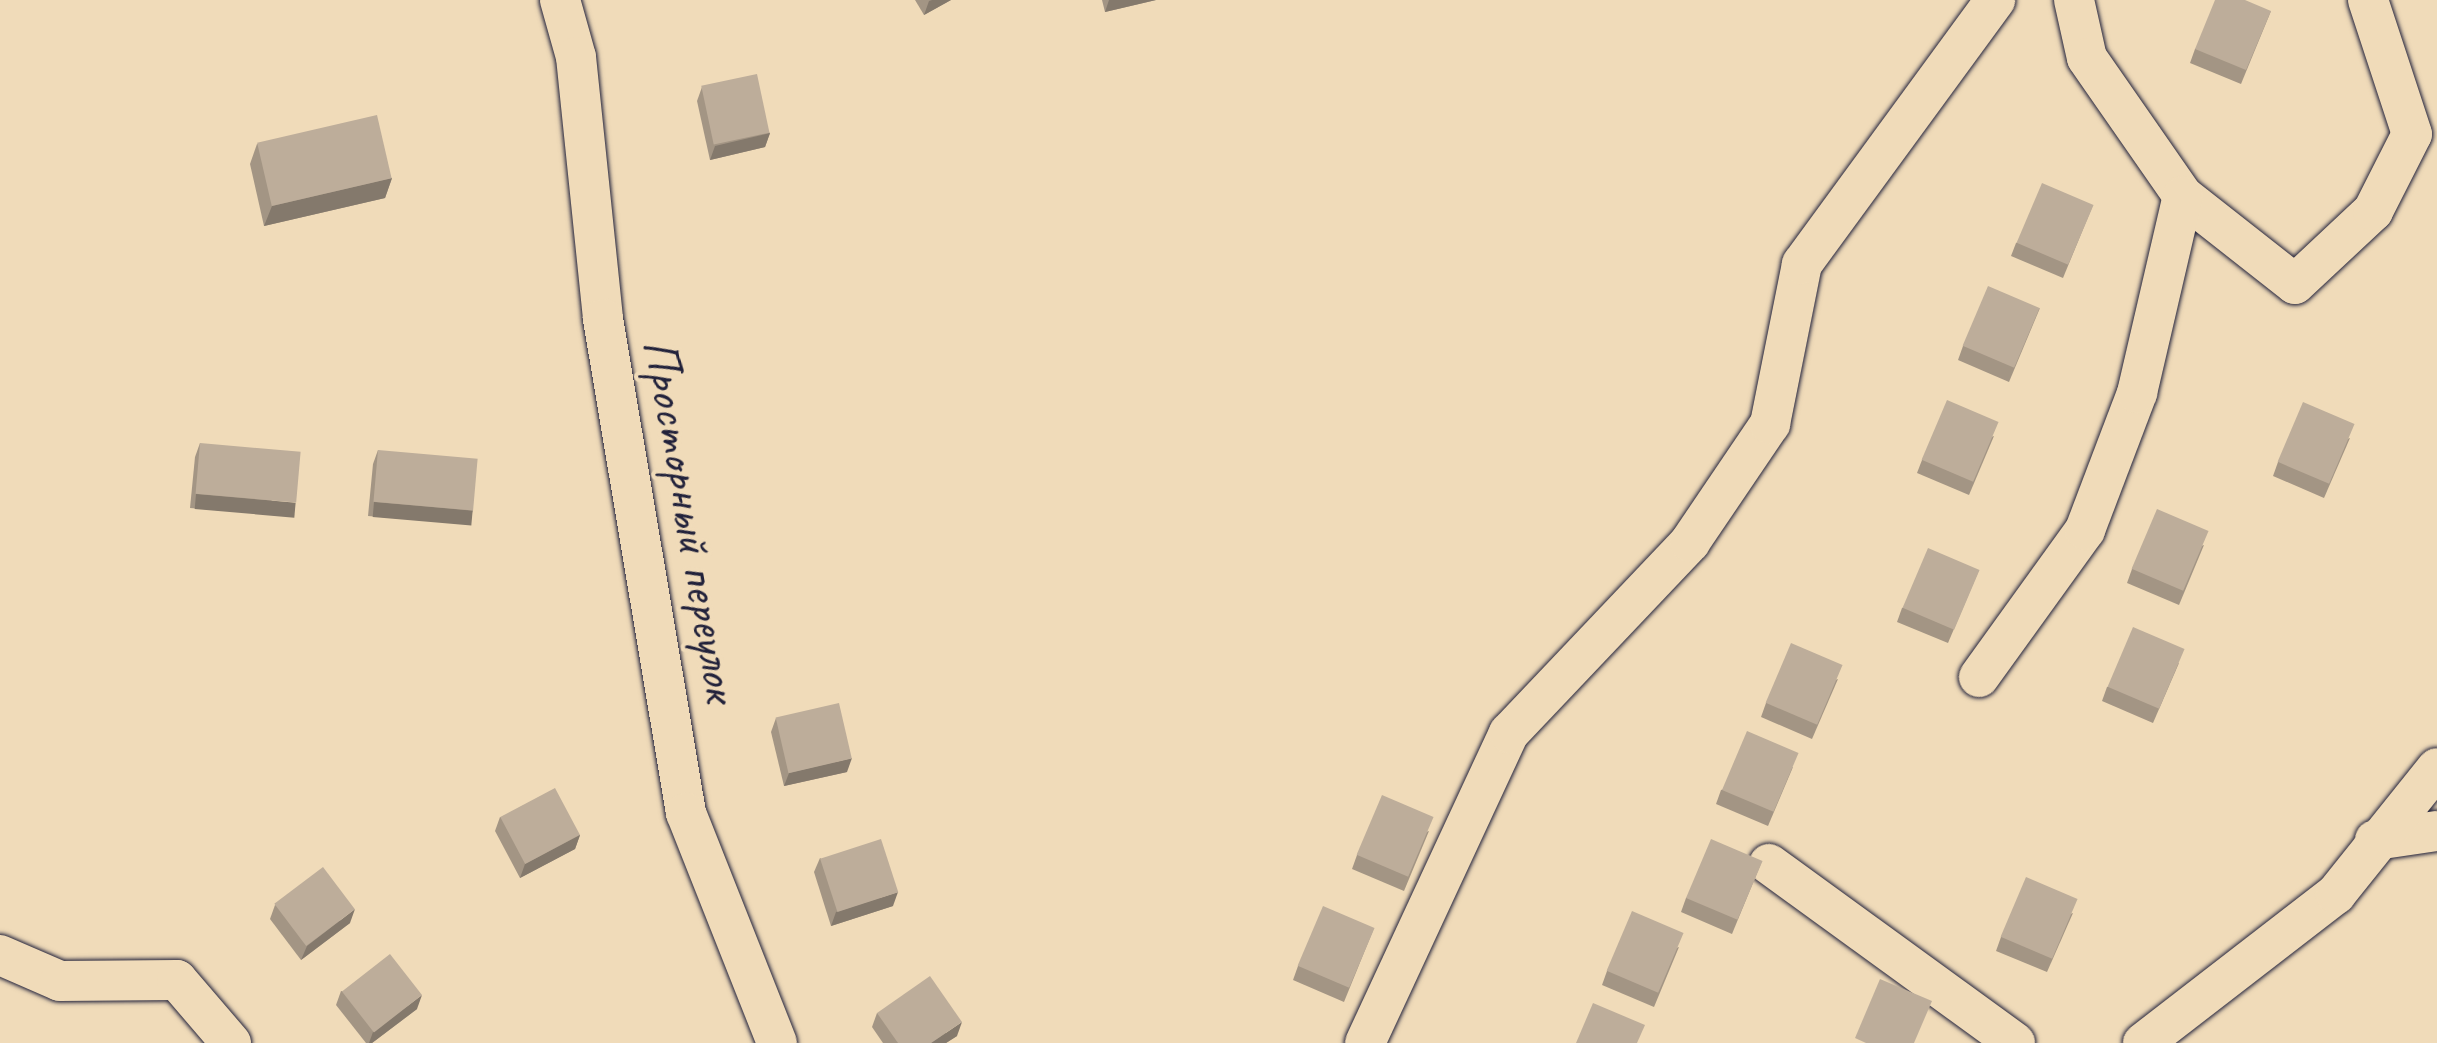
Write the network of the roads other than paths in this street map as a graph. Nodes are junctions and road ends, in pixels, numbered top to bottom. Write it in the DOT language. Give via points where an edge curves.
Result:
graph roads {
  1 [pos="560,0"];
  2 [pos="1995,0"];
  3 [pos="2074,0"];
  4 [pos="2368,0"];
  5 [pos="2182,196"];
  6 [pos="1979,676"];
  7 [pos="2437,768"];
  8 [pos="2437,831"];
  9 [pos="2376,840"];
  10 [pos="1769,864"];
  11 [pos="0,956"];
  12 [pos="231,1043"];
  13 [pos="777,1043"];
  14 [pos="1365,1043"];
  15 [pos="2015,1043"];
  16 [pos="2143,1043"];
  1 -- 13 [label="street, Просторный переулок" via="576,57 603,319 686,813"];
  2 -- 14 [label="street" via="1802,264 1770,424 1690,542 1509,733"];
  3 -- 5 [label="street" via="2087,58"];
  4 -- 5 [label="street" via="2412,134 2373,211 2295,284"];
  5 -- 6 [label="street" via="2138,393 2085,530"];
  7 -- 9 [label="street"];
  8 -- 9 [label="street"];
  9 -- 16 [label="street" via="2336,894"];
  10 -- 15 [label="street"];
  11 -- 12 [label="street" via="60,981 177,980"];
}
